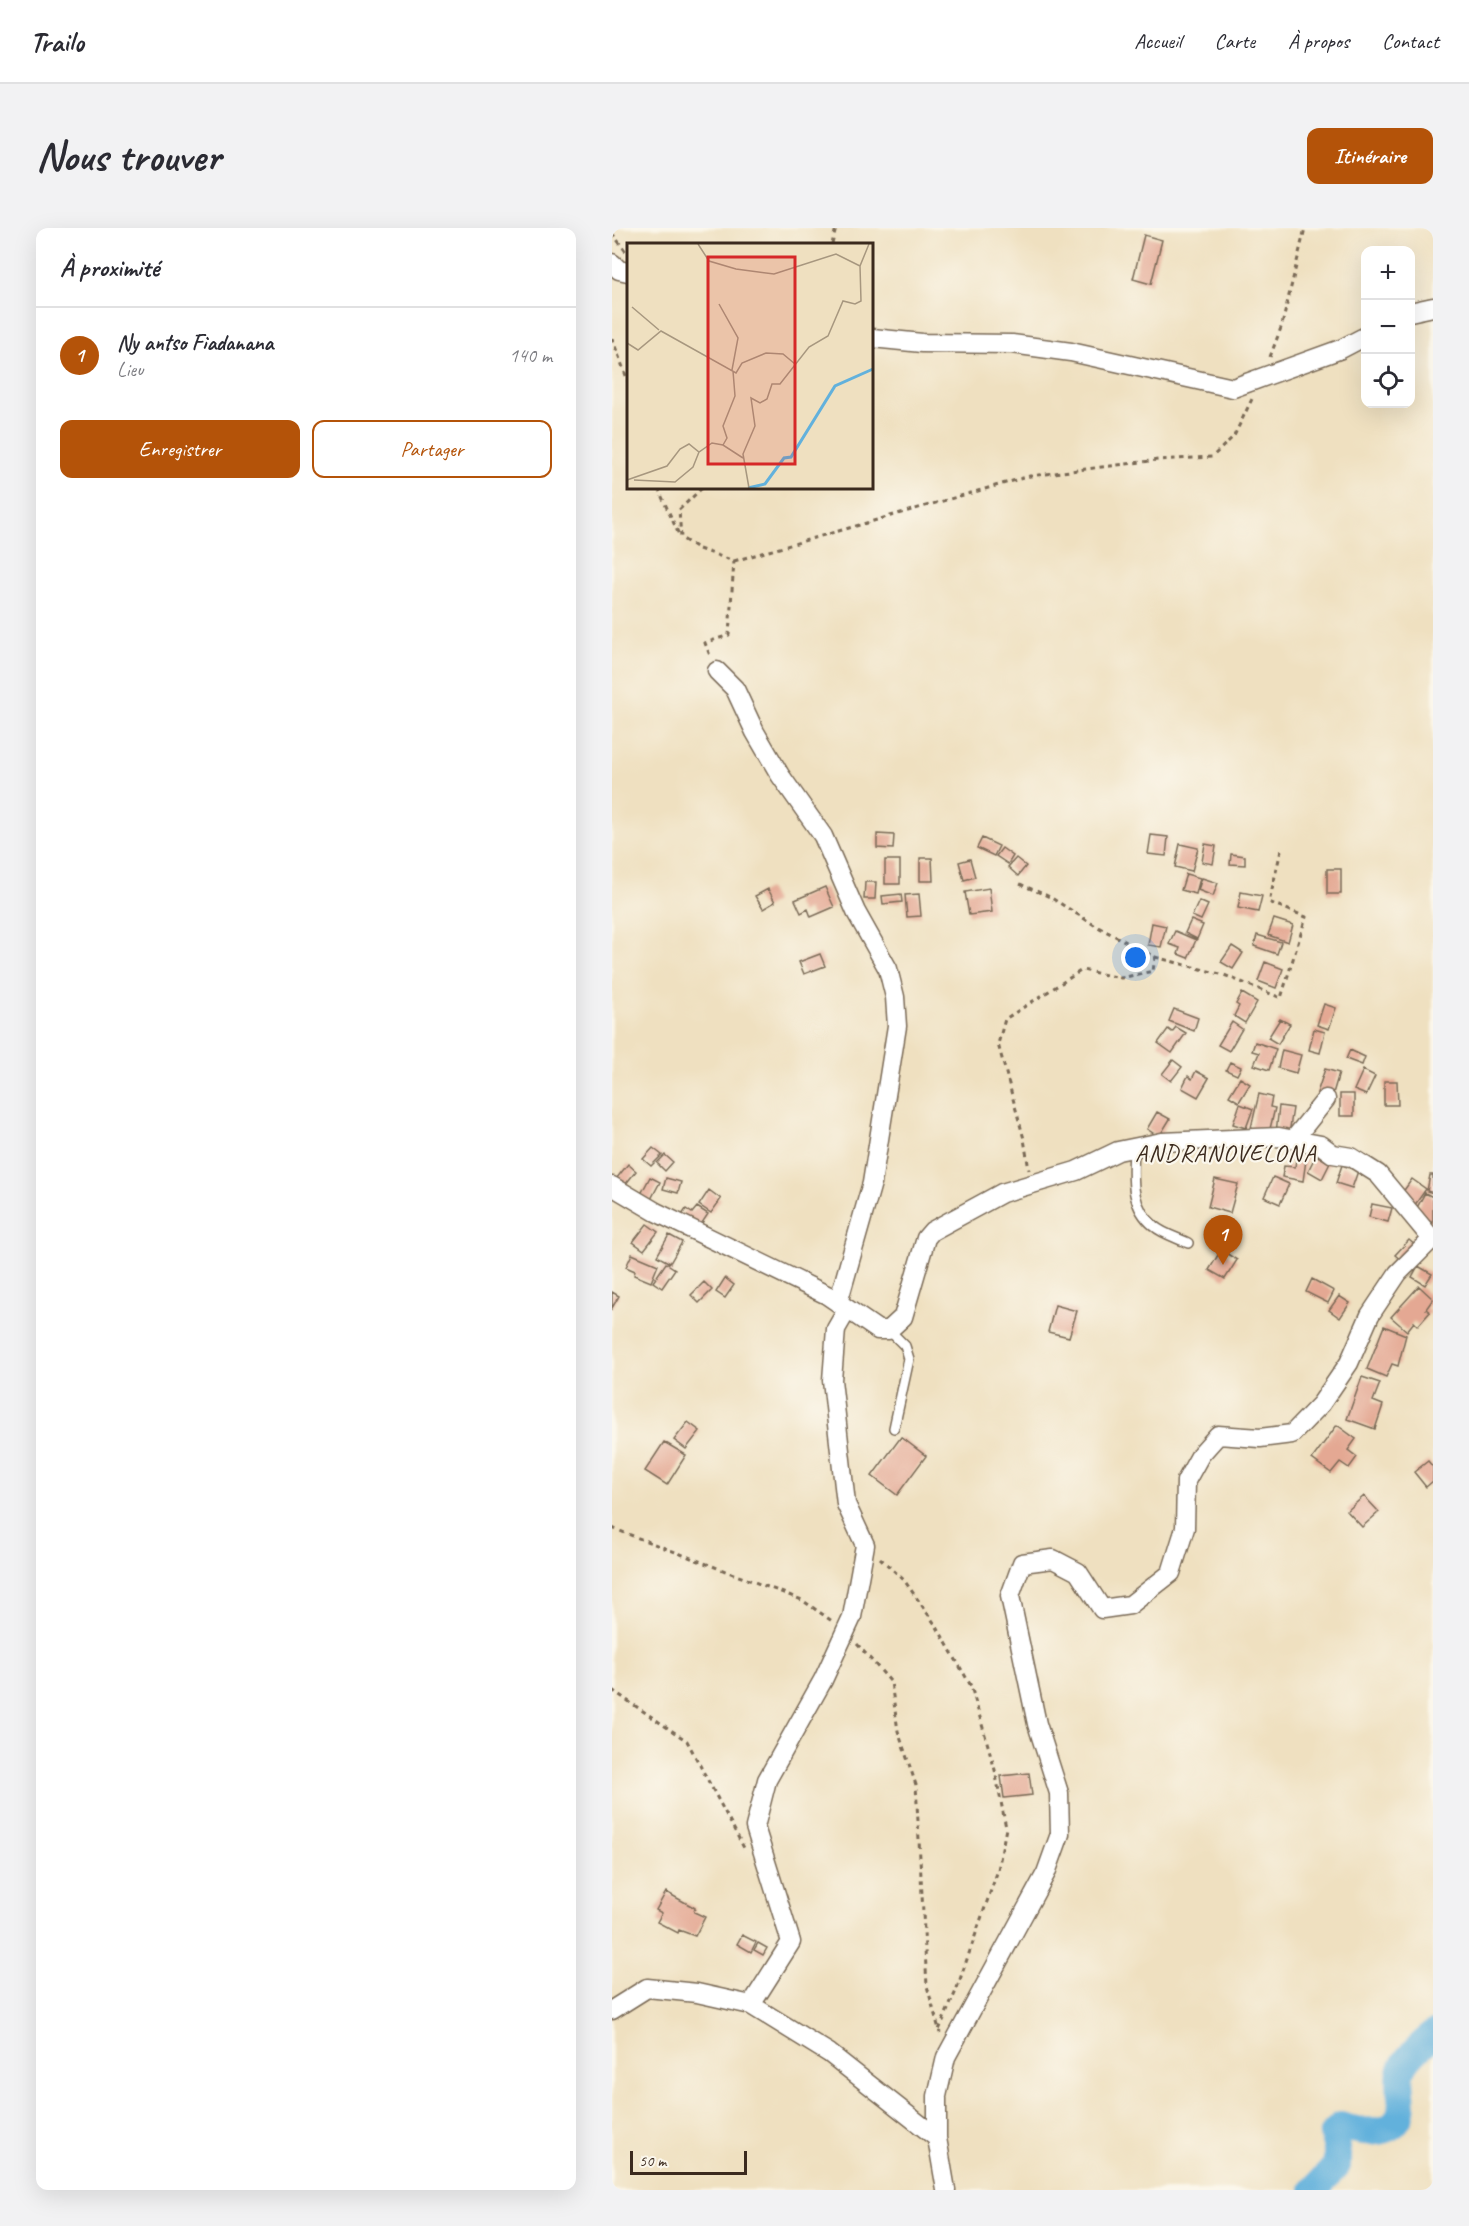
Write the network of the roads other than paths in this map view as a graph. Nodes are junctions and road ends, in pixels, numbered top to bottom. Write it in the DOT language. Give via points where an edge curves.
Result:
graph roads {
  1 [pos="612,263"];
  2 [pos="627,272"];
  3 [pos="1433,307"];
  4 [pos="1415,311"];
  5 [pos="873,338"];
  6 [pos="1361,338"];
  7 [pos="717,671"];
  8 [pos="1326,1099"];
  9 [pos="1294,1139"];
  10 [pos="1134,1148"];
  11 [pos="612,1186"];
  12 [pos="1432,1239"];
  13 [pos="1188,1243"];
  14 [pos="842,1306"];
  15 [pos="889,1330"];
  16 [pos="894,1428"];
  17 [pos="751,2005"];
  18 [pos="612,2010"];
  19 [pos="938,2138"];
  20 [pos="946,2190"];
  1 -- 2 [label="street"];
  3 -- 4 [label="street"];
  5 -- 6 [label="street" via="1012,344 1233,388"];
  7 -- 14 [label="street" via="735,689 780,775 823,836 856,912 888,969 895,997 897,1026 872,1183"];
  8 -- 9 [label="street"];
  9 -- 10 [label="street" via="1162,1142"];
  9 -- 12 [label="street" via="1351,1157 1378,1174"];
  10 -- 13 [label="lane" via="1132,1190 1139,1206 1154,1226"];
  10 -- 15 [label="street" via="1118,1151 1076,1171 1002,1193 932,1231 926,1238 903,1317"];
  11 -- 14 [label="street"];
  12 -- 19 [label="street" via="1398,1274 1370,1315 1349,1363 1321,1404 1292,1434 1260,1438 1218,1435 1201,1454 1186,1481 1185,1528 1171,1574 1130,1605 1102,1609 1078,1572 1053,1558 1022,1563 1010,1596 1037,1724 1059,1793 1060,1834 1046,1873 946,2057 937,2096"];
  14 -- 15 [label="street" via="879,1330"];
  14 -- 17 [label="street" via="832,1380 836,1428 846,1504 865,1545 852,1617 823,1680 767,1780 755,1827 791,1942"];
  15 -- 16 [label="lane" via="905,1346 909,1359"];
  17 -- 18 [label="street" via="697,1993 647,1988"];
  17 -- 19 [label="street" via="829,2053"];
  19 -- 20 [label="street"];
}
